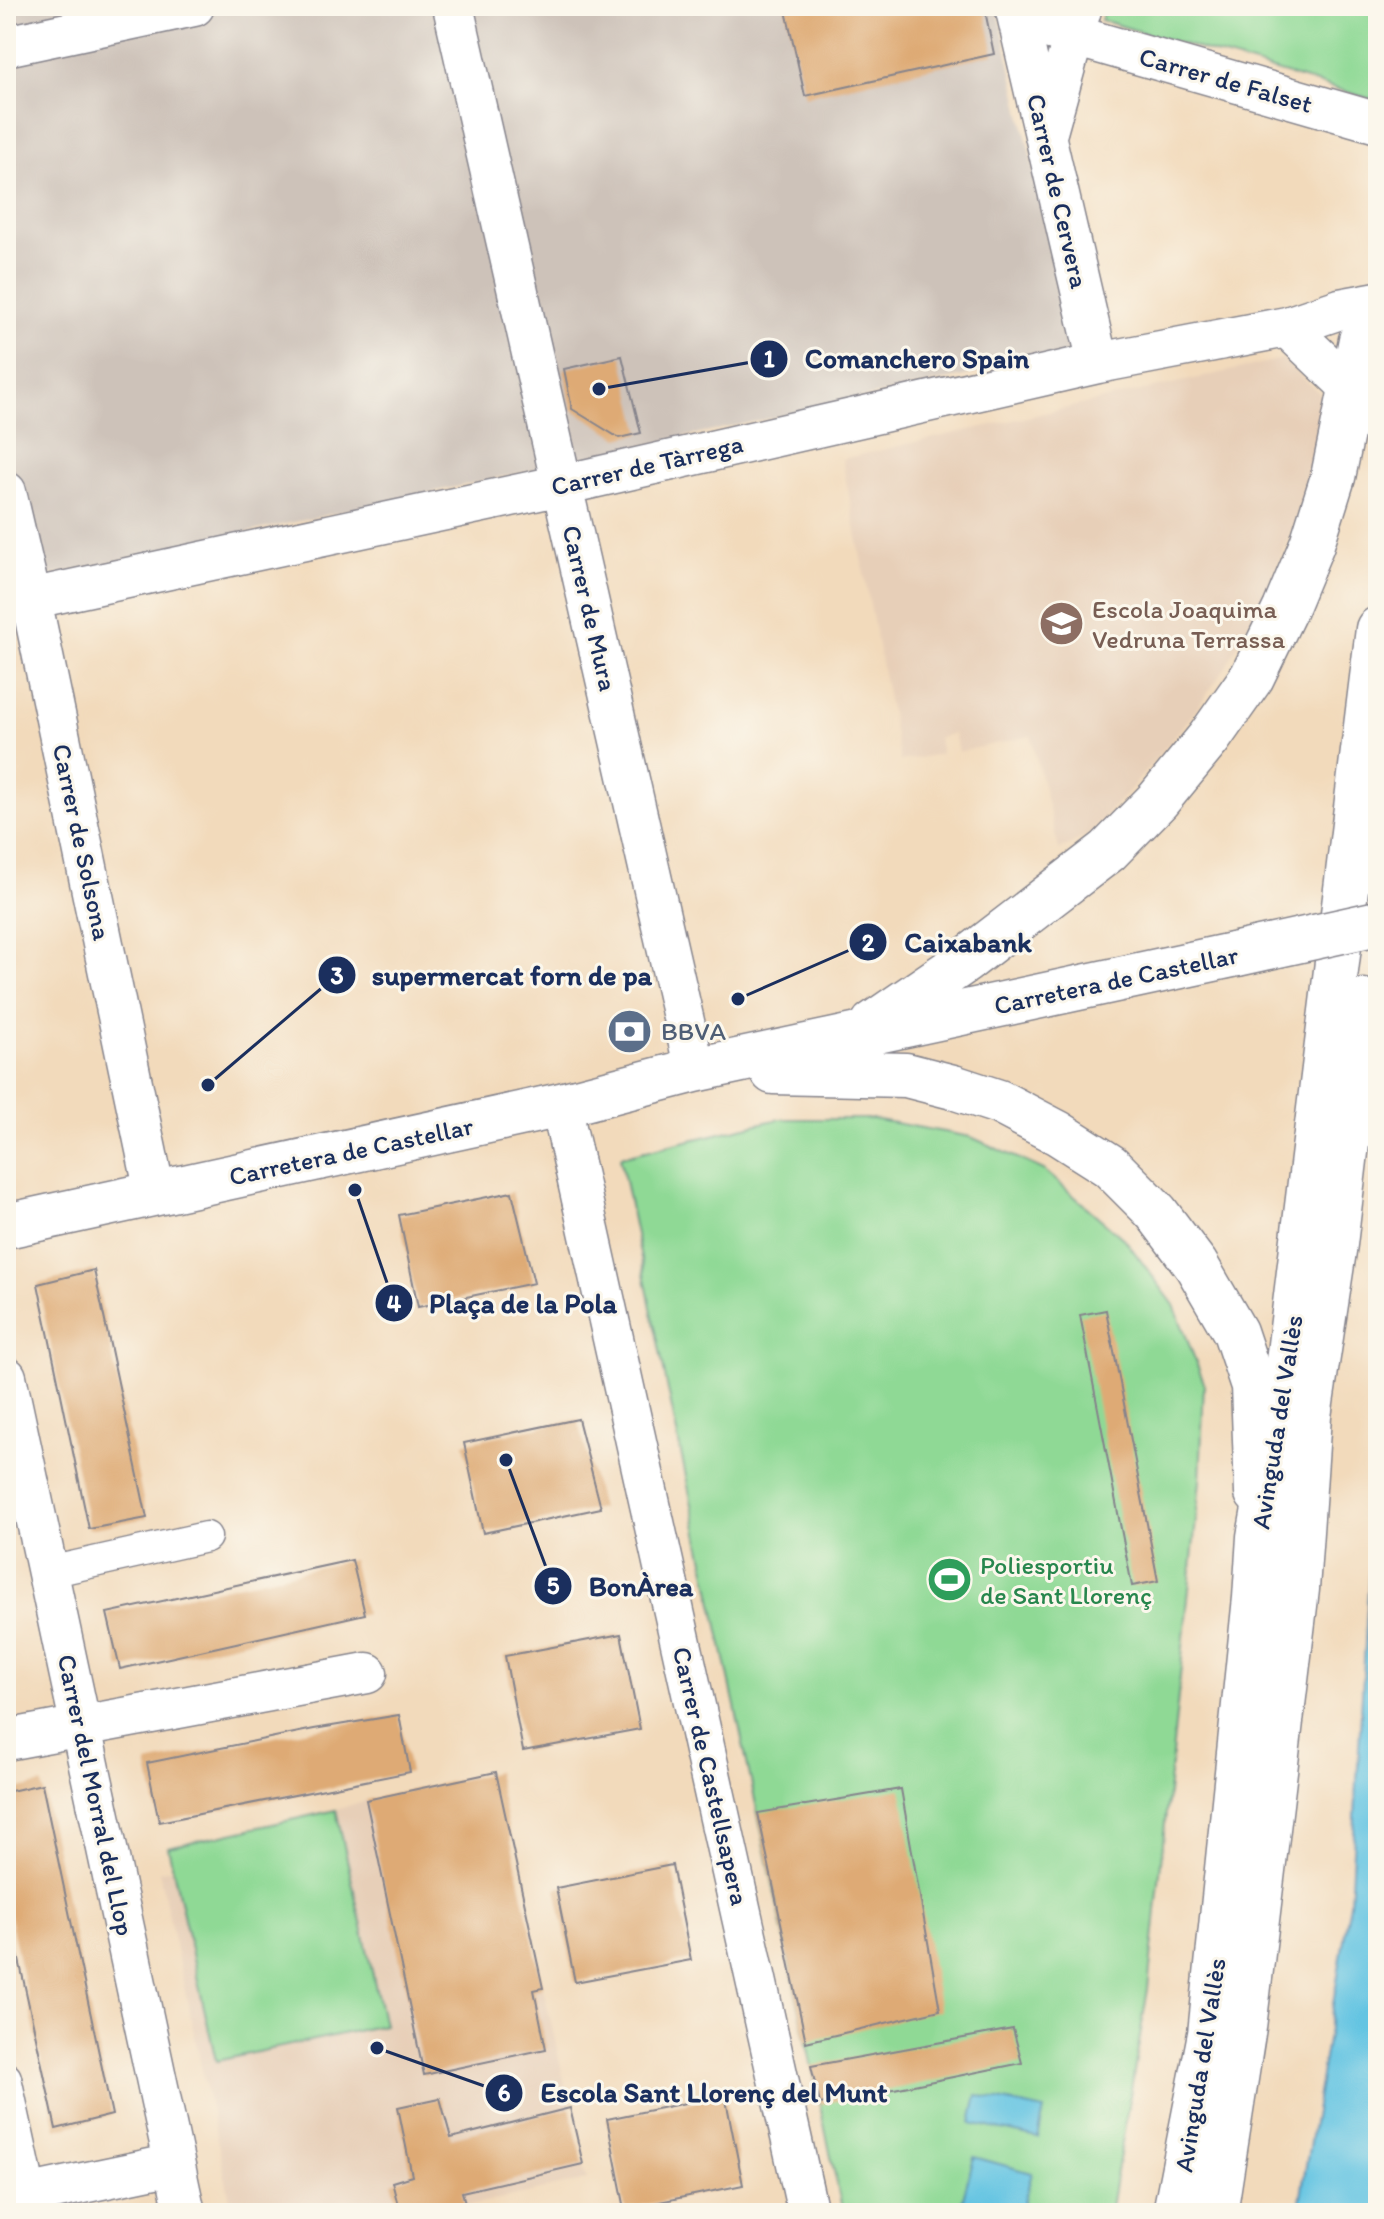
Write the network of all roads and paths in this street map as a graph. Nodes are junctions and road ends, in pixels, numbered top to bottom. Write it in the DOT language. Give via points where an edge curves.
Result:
graph roads {
  1 [pos="194,6"];
  2 [pos="453,6"];
  3 [pos="1017,13"];
  4 [pos="1078,21"];
  5 [pos="6,46"];
  6 [pos="1378,123"];
  7 [pos="1046,136"];
  8 [pos="1378,302"];
  9 [pos="1378,318"];
  10 [pos="1287,327"];
  11 [pos="1098,363"];
  12 [pos="1351,388"];
  13 [pos="562,485"];
  14 [pos="6,492"];
  15 [pos="18,601"];
  16 [pos="1378,629"];
  17 [pos="1378,850"];
  18 [pos="1378,923"];
  19 [pos="855,1037"];
  20 [pos="695,1070"];
  21 [pos="561,1105"];
  22 [pos="155,1193"];
  23 [pos="6,1226"];
  24 [pos="6,1377"];
  25 [pos="206,1537"];
  26 [pos="1259,1537"];
  27 [pos="49,1572"];
  28 [pos="367,1673"];
  29 [pos="82,1726"];
  30 [pos="6,1740"];
  31 [pos="6,2078"];
  32 [pos="174,2164"];
  33 [pos="19,2196"];
  34 [pos="185,2213"];
  35 [pos="808,2213"];
  36 [pos="1175,2213"];
  37 [pos="1215,2213"];
  1 -- 5 [label="street"];
  2 -- 13 [label="street, Carrer de Mura"];
  3 -- 4 [label="street, Carrer de Cervera"];
  3 -- 7 [label="street, Carrer de Cervera"];
  4 -- 6 [label="street, Carrer de Falset"];
  4 -- 7 [label="street"];
  7 -- 11 [label="street, Carrer de Cervera"];
  8 -- 10 [label="street, Carrer de Tàrrega"];
  9 -- 12 [label="street, Carretera de Castellar" via="1361,340"];
  10 -- 11 [label="street, Carrer de Tàrrega"];
  10 -- 12 [label="street"];
  11 -- 13 [label="street, Carrer de Tàrrega"];
  12 -- 19 [label="street, Carretera de Castellar" via="1333,477 1312,544 1252,677 1209,738 1108,851"];
  13 -- 15 [label="street, Carrer de Tàrrega"];
  13 -- 20 [label="street, Carrer de Mura"];
  14 -- 15 [label="street, Carrer de Solsona"];
  15 -- 22 [label="street, Carrer de Solsona"];
  16 -- 26 [label="street, Avinguda del Vallès" via="1282,1410"];
  17 -- 37 [label="street, Avinguda del Vallès" via="1335,1244 1309,1416 1297,1589 1244,2027"];
  18 -- 19 [label="street, Carretera de Castellar, bridge"];
  19 -- 20 [label="street, Carretera de Castellar"];
  20 -- 21 [label="street, Carretera de Castellar"];
  20 -- 26 [label="street, Carretera de Castellar" via="906,1075 999,1102 1110,1166 1188,1254 1235,1332 1253,1386"];
  21 -- 22 [label="street, Carretera de Castellar"];
  21 -- 35 [label="street, Carrer de Castellsapera"];
  22 -- 23 [label="street, Carretera de Castellar"];
  24 -- 27 [label="street, Carrer del Morral del Llop"];
  25 -- 27 [label="street"];
  26 -- 36 [label="street, Avinguda del Vallès" via="1210,2034"];
  27 -- 29 [label="street, Carrer del Morral del Llop"];
  28 -- 29 [label="street"];
  29 -- 30 [label="street"];
  29 -- 32 [label="street, Carrer del Morral del Llop"];
  31 -- 33 [label="street"];
  32 -- 33 [label="street"];
  32 -- 34 [label="street, Carrer del Morral del Llop"];
}
